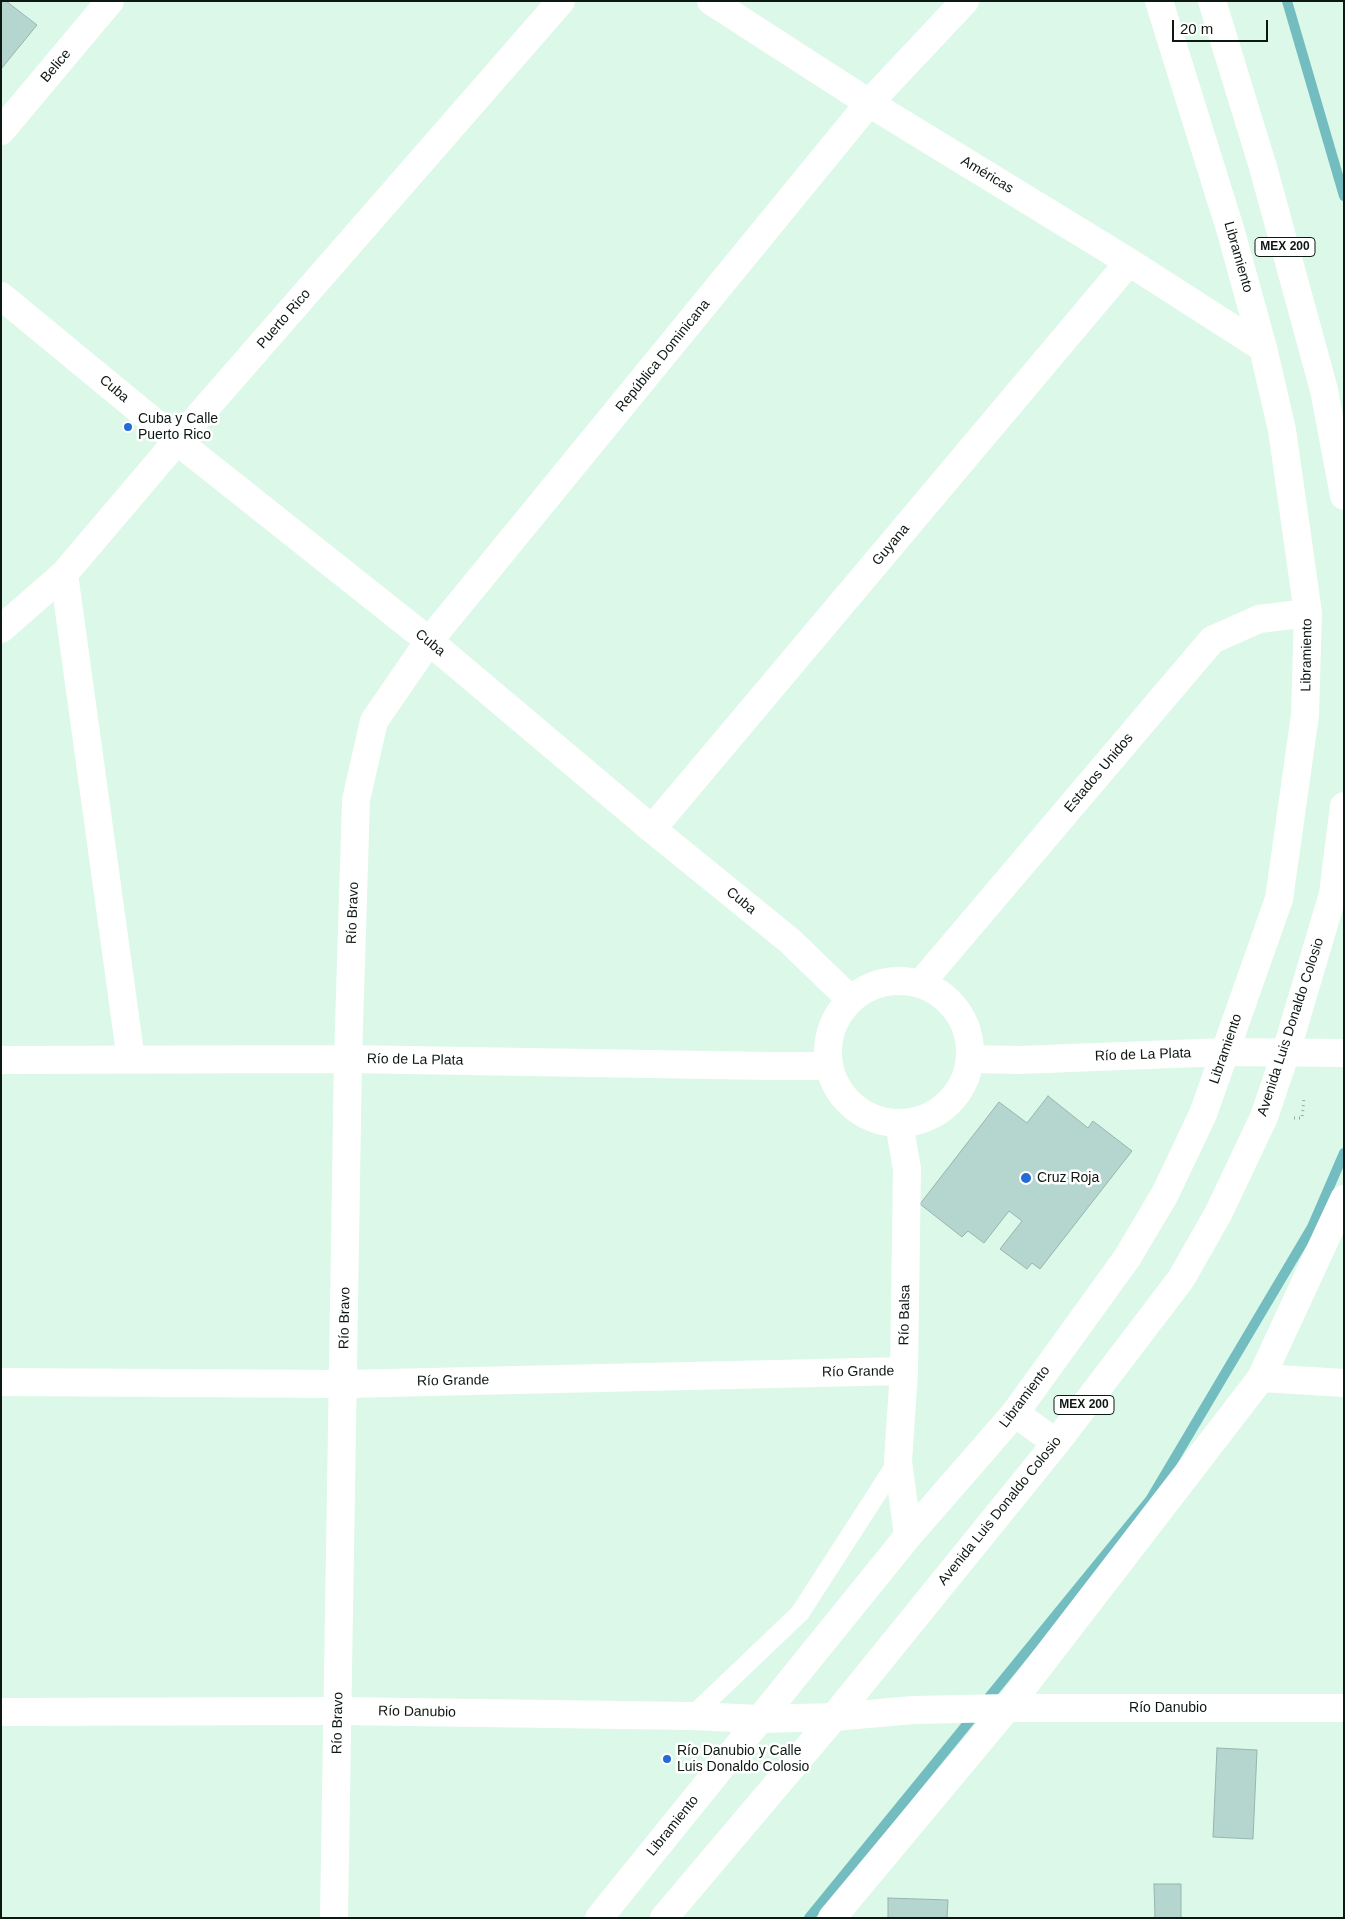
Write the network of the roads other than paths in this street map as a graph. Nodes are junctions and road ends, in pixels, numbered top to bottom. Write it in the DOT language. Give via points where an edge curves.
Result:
graph roads {
  1 [pos="110,1"];
  2 [pos="561,1"];
  3 [pos="711,1"];
  4 [pos="965,1"];
  5 [pos="1159,1"];
  6 [pos="1212,1"];
  7 [pos="869,103"];
  8 [pos="1,131"];
  9 [pos="1129,262"];
  10 [pos="1,296"];
  11 [pos="1263,348"];
  12 [pos="177,441"];
  13 [pos="1344,496"];
  14 [pos="64,574"];
  15 [pos="1308,613"];
  16 [pos="1,629"];
  17 [pos="429,642"];
  18 [pos="374,721"];
  19 [pos="1344,806"];
  20 [pos="652,829"];
  21 [pos="921,983"];
  22 [pos="850,999"];
  23 [pos="1225,1052"];
  24 [pos="1286,1052"];
  25 [pos="1338,1053"];
  26 [pos="348,1059"];
  27 [pos="971,1059"];
  28 [pos="1,1060"];
  29 [pos="131,1060"];
  30 [pos="828,1066"];
  31 [pos="899,1124"];
  32 [pos="1344,1199"];
  33 [pos="904,1371"];
  34 [pos="1261,1378"];
  35 [pos="1,1382"];
  36 [pos="1344,1383"];
  37 [pos="344,1384"];
  38 [pos="1015,1413"];
  39 [pos="1056,1443"];
  40 [pos="898,1461"];
  41 [pos="908,1536"];
  42 [pos="1000,1708"];
  43 [pos="1344,1708"];
  44 [pos="338,1711"];
  45 [pos="1,1712"];
  46 [pos="692,1716"];
  47 [pos="834,1717"];
  48 [pos="760,1719"];
  49 [pos="334,1918"];
  50 [pos="599,1918"];
  51 [pos="664,1918"];
  52 [pos="832,1918"];
  1 -- 8 [label="street, Belice"];
  2 -- 12 [label="street, Puerto Rico"];
  3 -- 7 [label="street, Américas"];
  4 -- 7 [label="street, República Dominicana"];
  5 -- 11 [label="street, Libramiento" via="1231,232"];
  6 -- 13 [label="street, MEX 200" via="1263,167 1324,390"];
  7 -- 9 [label="street, Américas"];
  7 -- 17 [label="street, República Dominicana"];
  9 -- 11 [label="street, Américas"];
  9 -- 20 [label="street, Guyana"];
  10 -- 12 [label="street, Cuba"];
  11 -- 15 [label="street, Libramiento" via="1282,430"];
  12 -- 14 [label="street, Puerto Rico"];
  12 -- 17 [label="street, Cuba"];
  14 -- 16 [label="street, Puerto Rico"];
  14 -- 29 [label="street"];
  15 -- 21 [label="street, Estados Unidos" via="1259,619 1212,640"];
  15 -- 23 [label="street, Libramiento" via="1305,716 1279,899"];
  17 -- 18 [label="street, República Dominicana"];
  17 -- 20 [label="street, Cuba"];
  18 -- 26 [label="street, Río Bravo" via="356,800"];
  19 -- 24 [label="street, Avenida Luis Donaldo Colosio / MEX 200" via="1333,894"];
  20 -- 22 [label="street, Cuba" via="790,941"];
  21 -- 22 [label="street" via="896,979 871,985"];
  21 -- 27 [label="street" via="949,1000 967,1027"];
  22 -- 30 [label="street" via="836,1018 828,1041"];
  23 -- 24 [label="street, Río de La Plata"];
  23 -- 27 [label="street, Río de La Plata"];
  23 -- 38 [label="street, Libramiento" via="1203,1114 1165,1194 1127,1258"];
  24 -- 25 [label="street, Río de La Plata"];
  24 -- 39 [label="street, Avenida Luis Donaldo Colosio / MEX 200" via="1264,1117 1218,1214 1181,1279"];
  26 -- 29 [label="street, Río de La Plata"];
  26 -- 30 [label="street, Río de La Plata"];
  26 -- 37 [label="street, Río Bravo"];
  27 -- 31 [label="street" via="966,1080 955,1098 939,1112 920,1121"];
  28 -- 29 [label="street, Río de La Plata"];
  30 -- 31 [label="street" via="838,1089 854,1107 875,1120"];
  31 -- 33 [label="street, Río Balsa" via="907,1169"];
  32 -- 34 [label="street"];
  33 -- 37 [label="street, Río Grande"];
  33 -- 40 [label="street, Río Balsa"];
  34 -- 36 [label="street"];
  34 -- 42 [label="street"];
  35 -- 37 [label="street, Río Grande"];
  37 -- 44 [label="street, Río Bravo"];
  38 -- 39 [label="street"];
  38 -- 41 [label="street, Libramiento"];
  39 -- 47 [label="street, Avenida Luis Donaldo Colosio / MEX 200"];
  40 -- 41 [label="street, Río Balsa"];
  40 -- 46 [label="lane" via="800,1613"];
  41 -- 48 [label="street, Libramiento"];
  42 -- 43 [label="street, Río Danubio"];
  42 -- 47 [label="street, Río Danubio" via="913,1710"];
  42 -- 52 [label="street"];
  44 -- 45 [label="street, Río Danubio"];
  44 -- 46 [label="street, Río Danubio"];
  44 -- 49 [label="street, Río Bravo"];
  46 -- 48 [label="street, Río Danubio"];
  47 -- 48 [label="street, Río Danubio"];
  47 -- 51 [label="street, Avenida Luis Donaldo Colosio / MEX 200"];
  48 -- 50 [label="street, Libramiento"];
}
